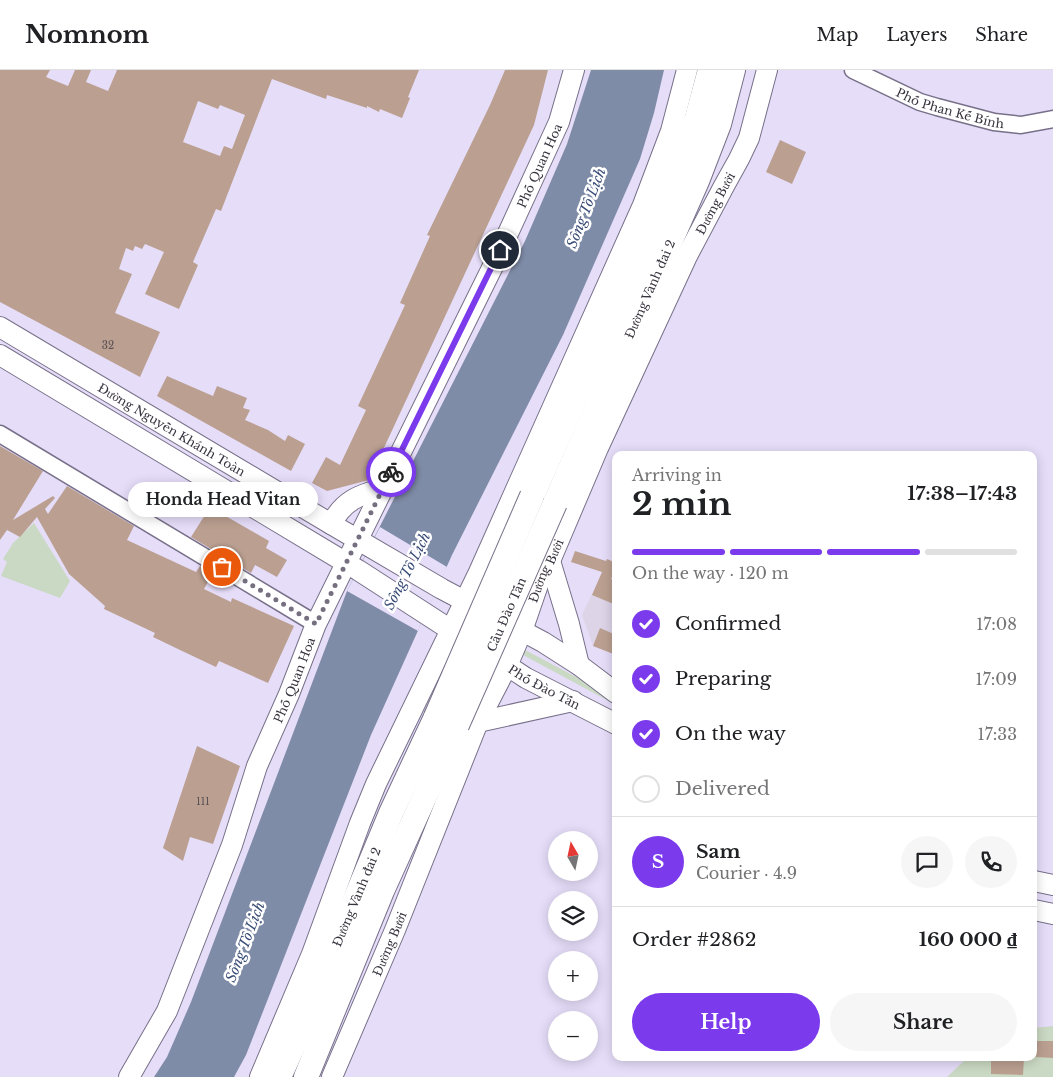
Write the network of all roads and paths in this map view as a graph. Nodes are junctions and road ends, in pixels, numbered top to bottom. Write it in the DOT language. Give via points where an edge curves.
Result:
graph roads {
  1 [pos="574,70"];
  2 [pos="687,70"];
  3 [pos="710,70"];
  4 [pos="734,70"];
  5 [pos="767,70"];
  6 [pos="854,70"];
  7 [pos="1053,119"];
  8 [pos="0,327"];
  9 [pos="0,355"];
  10 [pos="0,434"];
  11 [pos="384,488"];
  12 [pos="532,496"];
  13 [pos="555,503"];
  14 [pos="331,524"];
  15 [pos="364,543"];
  16 [pos="488,551"];
  17 [pos="352,567"];
  18 [pos="546,567"];
  19 [pos="464,601"];
  20 [pos="316,624"];
  21 [pos="450,630"];
  22 [pos="522,631"];
  23 [pos="579,665"];
  24 [pos="507,666"];
  25 [pos="612,690"];
  26 [pos="573,701"];
  27 [pos="457,721"];
  28 [pos="612,722"];
  29 [pos="1037,882"];
  30 [pos="1053,885"];
  31 [pos="1037,911"];
  32 [pos="1053,914"];
  33 [pos="129,1077"];
  34 [pos="260,1077"];
  35 [pos="279,1077"];
  36 [pos="306,1077"];
  37 [pos="332,1077"];
  1 -- 11 [label="main road, Phố Quan Hoa" via="559,122"];
  2 -- 16 [label="main road" via="671,131 643,205"];
  3 -- 12 [label="highway, Đường Vành đai 2" via="682,160"];
  4 -- 13 [label="highway, Đường Vành đai 2" via="698,181"];
  5 -- 18 [label="main road, Đường Bưởi" via="740,159 687,256"];
  6 -- 7 [label="street, Phố Phan Kế Bính" via="937,108 1021,125"];
  8 -- 14 [label="main road, Đường Nguyễn Khánh Toàn"];
  9 -- 17 [label="main road, Đường Nguyễn Khánh Toàn"];
  10 -- 20 [label="street"];
  11 -- 14 [label="main road" via="346,504"];
  11 -- 15 [label="main road, Phố Quan Hoa"];
  12 -- 27 [label="highway, Cầu Đào Tấn, bridge"];
  13 -- 27 [label="highway, Cầu Đào Tấn, bridge"];
  14 -- 15 [label="main road, Đường Nguyễn Khánh Toàn"];
  15 -- 17 [label="main road, Phố Quan Hoa"];
  15 -- 19 [label="main road, Đường Nguyễn Khánh Toàn"];
  16 -- 18 [label="main road" via="506,575 522,581"];
  16 -- 19 [label="main road"];
  17 -- 20 [label="main road, Phố Quan Hoa"];
  17 -- 21 [label="main road, Đường Nguyễn Khánh Toàn"];
  18 -- 22 [label="main road, Đường Bưởi"];
  18 -- 23 [label="main road" via="569,624"];
  19 -- 21 [label="main road"];
  19 -- 22 [label="main road"];
  20 -- 33 [label="main road, Phố Quan Hoa" via="257,766 232,846 167,1012"];
  21 -- 24 [label="main road, Phố Đào Tấn"];
  21 -- 34 [label="main road" via="376,784 312,954"];
  22 -- 23 [label="main road"];
  22 -- 24 [label="main road, Đường Bưởi"];
  23 -- 25 [label="main road"];
  24 -- 26 [label="main road, Phố Đào Tấn"];
  24 -- 27 [label="main road, Đường Bưởi"];
  26 -- 27 [label="main road"];
  26 -- 28 [label="main road, Phố Đào Tấn"];
  27 -- 35 [label="highway, Đường Vành đai 2" via="391,812"];
  27 -- 36 [label="highway, Đường Vành đai 2" via="382,891"];
  27 -- 37 [label="main road, Đường Bưởi" via="394,930"];
  29 -- 30 [label="main road"];
  31 -- 32 [label="main road"];
}
